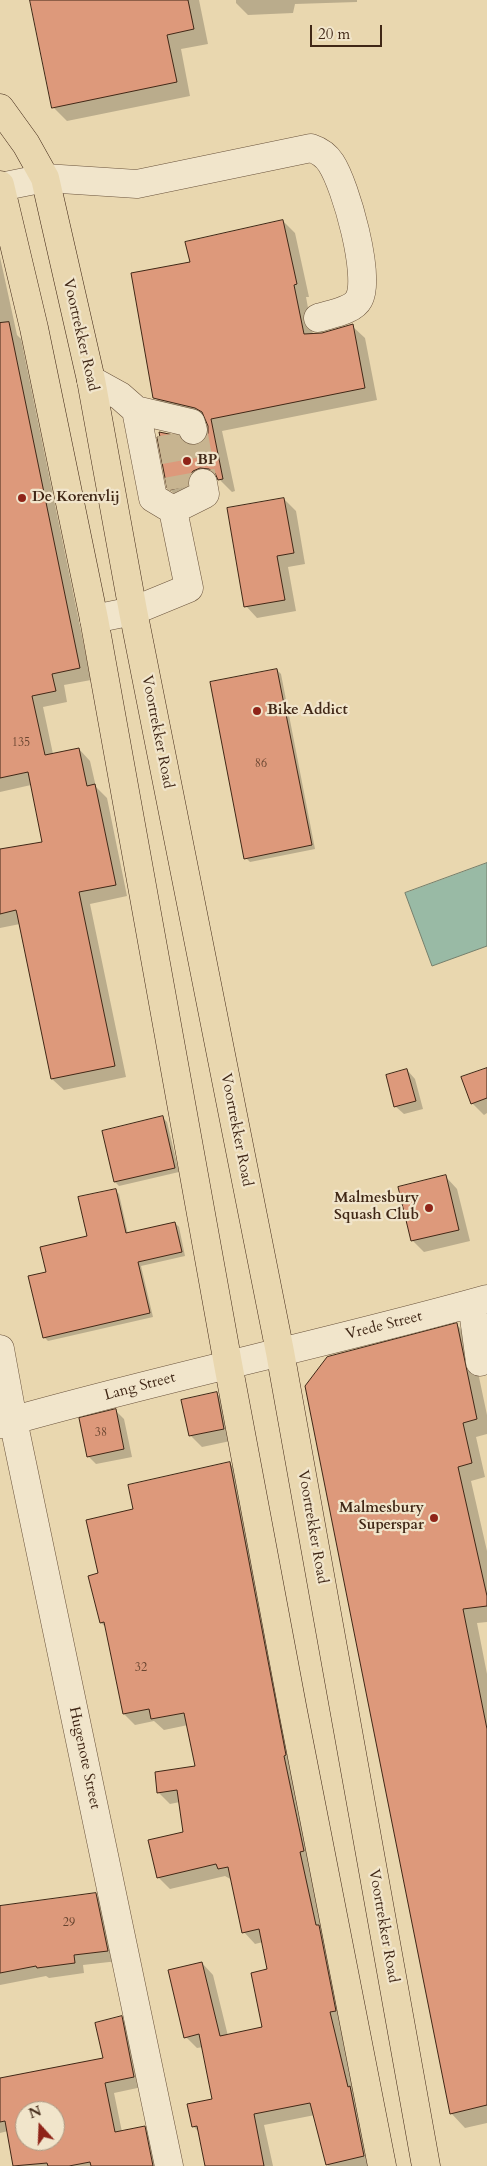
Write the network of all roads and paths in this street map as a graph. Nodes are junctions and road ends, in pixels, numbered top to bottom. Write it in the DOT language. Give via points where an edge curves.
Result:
graph roads {
  1 [pos="0,108"];
  2 [pos="45,178"];
  3 [pos="0,186"];
  4 [pos="318,318"];
  5 [pos="91,380"];
  6 [pos="136,410"];
  7 [pos="177,427"];
  8 [pos="133,611"];
  9 [pos="94,619"];
  10 [pos="480,1301"];
  11 [pos="0,1349"];
  12 [pos="280,1352"];
  13 [pos="480,1362"];
  14 [pos="228,1364"];
  15 [pos="7,1422"];
  16 [pos="169,2166"];
  17 [pos="382,2166"];
  18 [pos="426,2166"];
  1 -- 2 [label="main road, Voortrekker Road"];
  2 -- 3 [label="street"];
  2 -- 4 [label="street" via="137,184 311,148 323,152 343,184 363,286 359,300 350,308"];
  2 -- 5 [label="main road, Voortrekker Road"];
  3 -- 9 [label="main road" via="34,328"];
  5 -- 6 [label="street" via="120,396"];
  5 -- 8 [label="main road, Voortrekker Road"];
  6 -- 7 [label="street"];
  6 -- 8 [label="street" via="153,498 185,496 189,588"];
  8 -- 9 [label="street"];
  8 -- 12 [label="main road, Voortrekker Road"];
  9 -- 14 [label="main road"];
  10 -- 12 [label="street, Vrede Street"];
  10 -- 13 [label="street"];
  11 -- 15 [label="street, Hugenote Street"];
  12 -- 14 [label="street, Lang Street"];
  12 -- 18 [label="main road, Voortrekker Road"];
  14 -- 15 [label="street, Lang Street"];
  14 -- 17 [label="main road"];
  15 -- 16 [label="street, Hugenote Street"];
}
